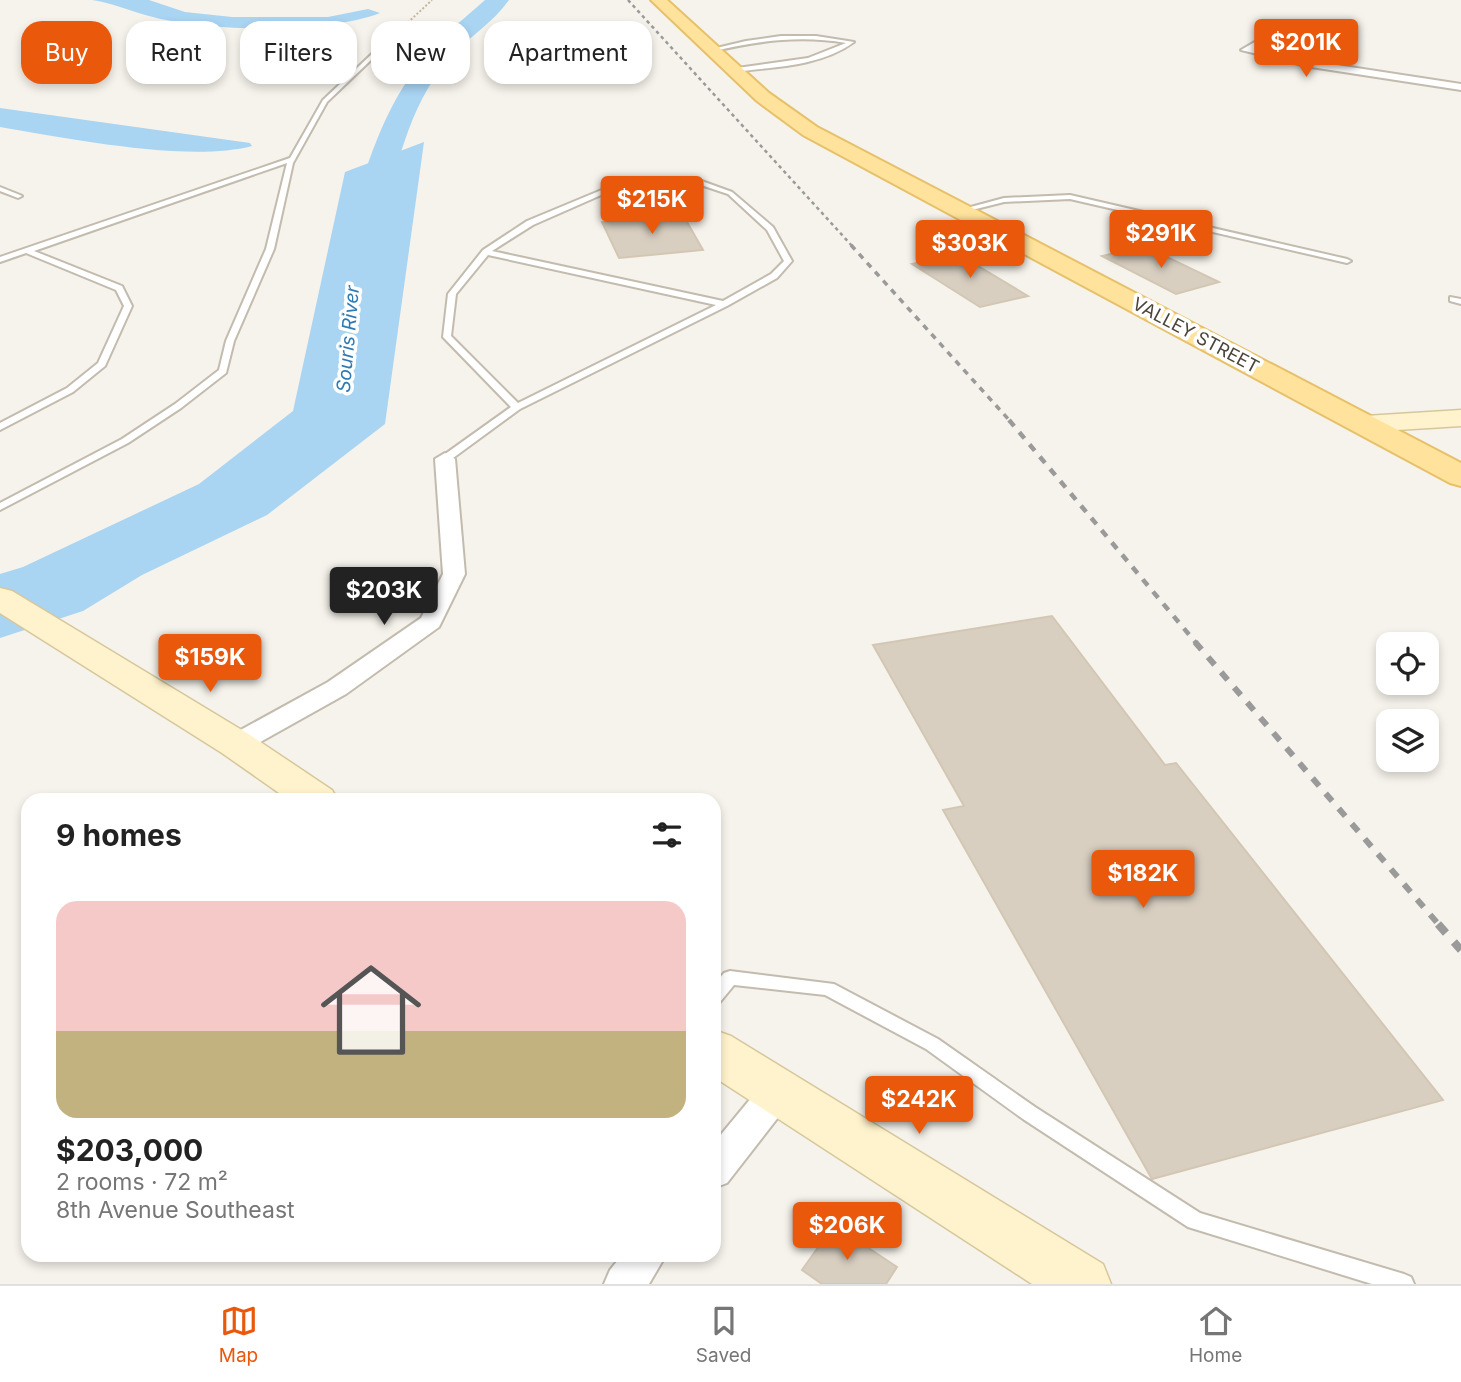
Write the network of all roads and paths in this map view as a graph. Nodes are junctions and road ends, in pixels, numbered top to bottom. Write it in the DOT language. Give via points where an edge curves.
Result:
graph roads {
  1 [pos="432,0"];
  2 [pos="659,0"];
  3 [pos="409,21"];
  4 [pos="1291,24"];
  5 [pos="711,50"];
  6 [pos="371,57"];
  7 [pos="732,70"];
  8 [pos="1461,88"];
  9 [pos="293,159"];
  10 [pos="0,190"];
  11 [pos="18,196"];
  12 [pos="960,211"];
  13 [pos="27,251"];
  14 [pos="486,252"];
  15 [pos="0,260"];
  16 [pos="1347,261"];
  17 [pos="724,304"];
  18 [pos="517,407"];
  19 [pos="1461,418"];
  20 [pos="1366,424"];
  21 [pos="0,427"];
  22 [pos="445,459"];
  23 [pos="1461,476"];
  24 [pos="0,508"];
  25 [pos="0,598"];
  26 [pos="236,744"];
  27 [pos="308,793"];
  28 [pos="721,989"];
  29 [pos="721,1055"];
  30 [pos="778,1091"];
  31 [pos="721,1162"];
  32 [pos="641,1262"];
  33 [pos="624,1284"];
  34 [pos="1083,1284"];
  35 [pos="1404,1284"];
  1 -- 3 [label="path"];
  2 -- 5 [label="main road, VALLEY STREET"];
  4 -- 8 [label="street" via="1246,50"];
  5 -- 7 [label="main road, VALLEY STREET"];
  5 -- 7 [label="lane" via="793,37 851,42 841,49 786,63"];
  6 -- 9 [label="lane" via="325,101"];
  7 -- 12 [label="main road, VALLEY STREET" via="810,131"];
  9 -- 13 [label="lane"];
  9 -- 24 [label="lane" via="270,249 230,341 223,371 125,442"];
  10 -- 11 [label="lane"];
  12 -- 16 [label="lane" via="1004,200 1070,197"];
  12 -- 20 [label="main road, VALLEY STREET"];
  13 -- 15 [label="lane"];
  13 -- 21 [label="lane" via="120,288 128,306 102,364 70,390"];
  14 -- 17 [label="lane"];
  14 -- 17 [label="lane" via="530,223 606,190 660,180 696,181 730,192 770,229 788,261 774,276"];
  14 -- 18 [label="lane" via="452,294 447,337"];
  17 -- 18 [label="lane"];
  18 -- 22 [label="lane"];
  19 -- 20 [label="street"];
  20 -- 23 [label="main road, VALLEY STREET"];
  22 -- 26 [label="street" via="454,574 431,621 337,688"];
  25 -- 26 [label="street"];
  26 -- 27 [label="street"];
  28 -- 35 [label="lane" via="730,978 828,989 932,1044 1195,1221"];
  29 -- 30 [label="street"];
  30 -- 31 [label="street"];
  30 -- 34 [label="street"];
  32 -- 33 [label="street"];
}
